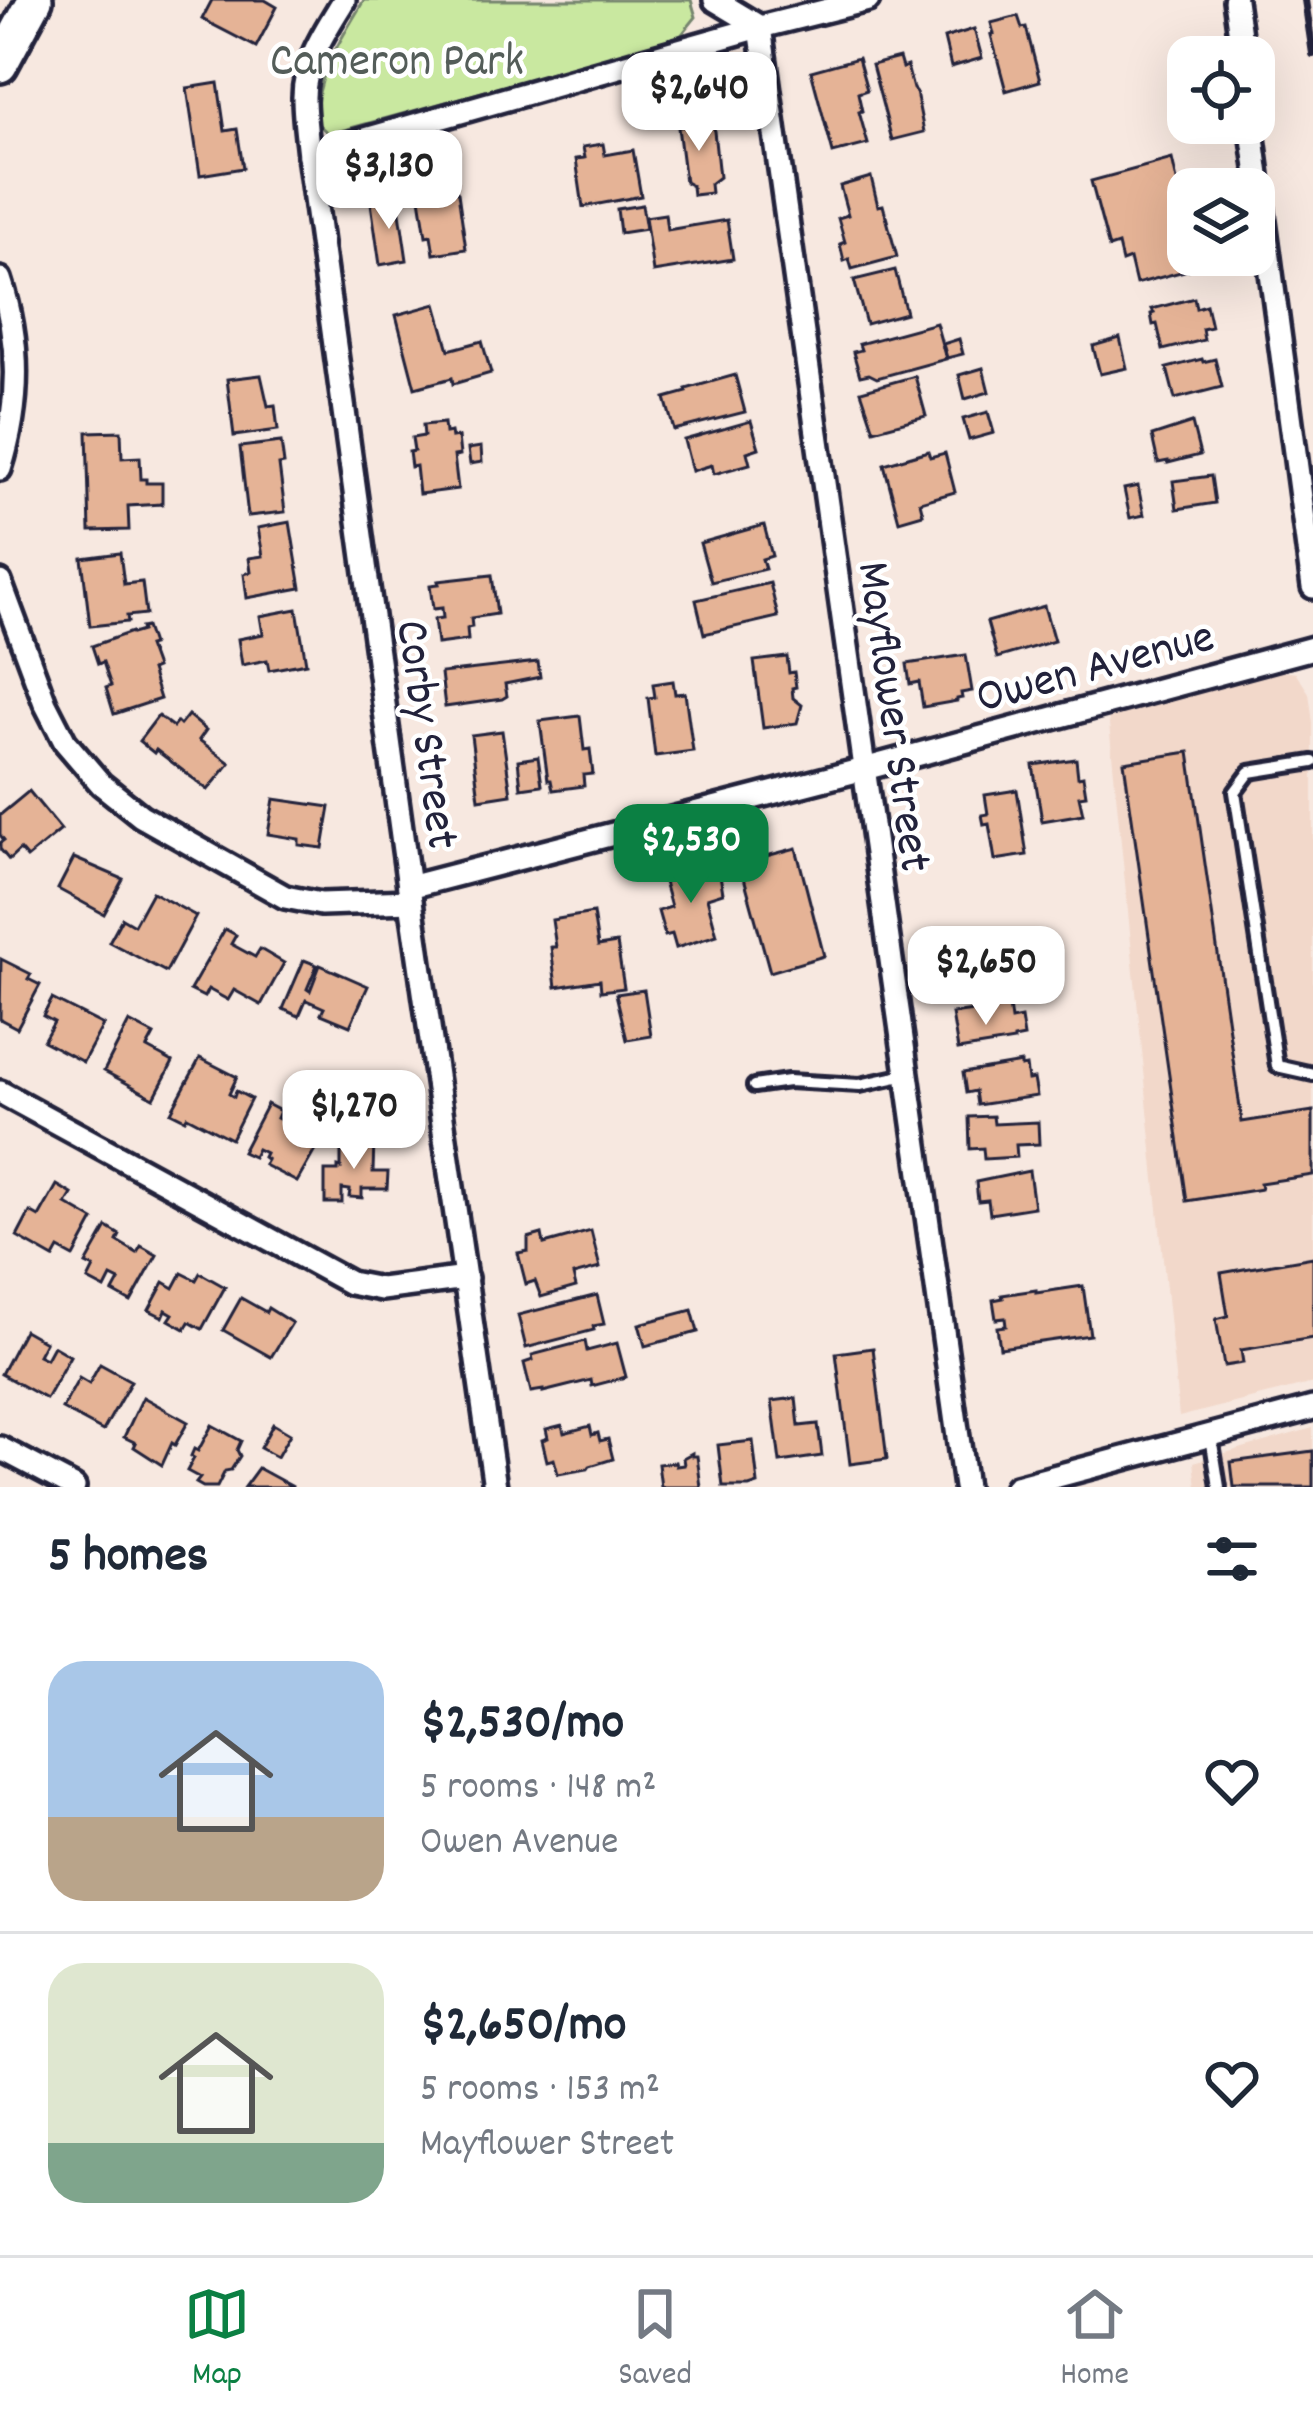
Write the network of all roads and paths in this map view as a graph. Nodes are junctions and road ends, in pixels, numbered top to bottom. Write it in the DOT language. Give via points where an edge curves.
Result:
graph roads {
  1 [pos="35,0"];
  2 [pos="344,0"];
  3 [pos="715,0"];
  4 [pos="868,0"];
  5 [pos="1235,0"];
  6 [pos="760,27"];
  7 [pos="1240,36"];
  8 [pos="0,65"];
  9 [pos="1254,144"];
  10 [pos="309,155"];
  11 [pos="0,279"];
  12 [pos="0,469"];
  13 [pos="0,582"];
  14 [pos="1313,587"];
  15 [pos="1313,648"];
  16 [pos="1313,762"];
  17 [pos="864,769"];
  18 [pos="410,894"];
  19 [pos="1313,1074"];
  20 [pos="906,1076"];
  21 [pos="754,1086"];
  22 [pos="0,1092"];
  23 [pos="466,1278"];
  24 [pos="1313,1408"];
  25 [pos="1211,1435"];
  26 [pos="0,1448"];
  27 [pos="74,1487"];
  28 [pos="495,1487"];
  29 [pos="964,1487"];
  30 [pos="1016,1487"];
  31 [pos="1219,1487"];
  1 -- 8 [label="main road"];
  2 -- 10 [label="street, Corby Street" via="307,74"];
  3 -- 6 [label="street"];
  4 -- 6 [label="street"];
  5 -- 7 [label="street"];
  6 -- 10 [label="street"];
  6 -- 17 [label="street, Mayflower Street"];
  9 -- 14 [label="street"];
  10 -- 18 [label="street, Corby Street"];
  11 -- 12 [label="street" via="16,404"];
  13 -- 18 [label="street, Owen Avenue" via="65,742 141,816 285,897 321,904"];
  15 -- 17 [label="street, Owen Avenue"];
  16 -- 19 [label="lane" via="1250,772 1234,792 1277,1066"];
  17 -- 18 [label="street, Owen Avenue"];
  17 -- 20 [label="street, Mayflower Street"];
  18 -- 23 [label="street, Corby Street"];
  20 -- 21 [label="lane"];
  20 -- 29 [label="street, Mayflower Street"];
  22 -- 23 [label="street" via="365,1288"];
  23 -- 28 [label="street, Corby Street"];
  24 -- 25 [label="street"];
  25 -- 30 [label="street"];
  25 -- 31 [label="lane"];
  26 -- 27 [label="street"];
}
